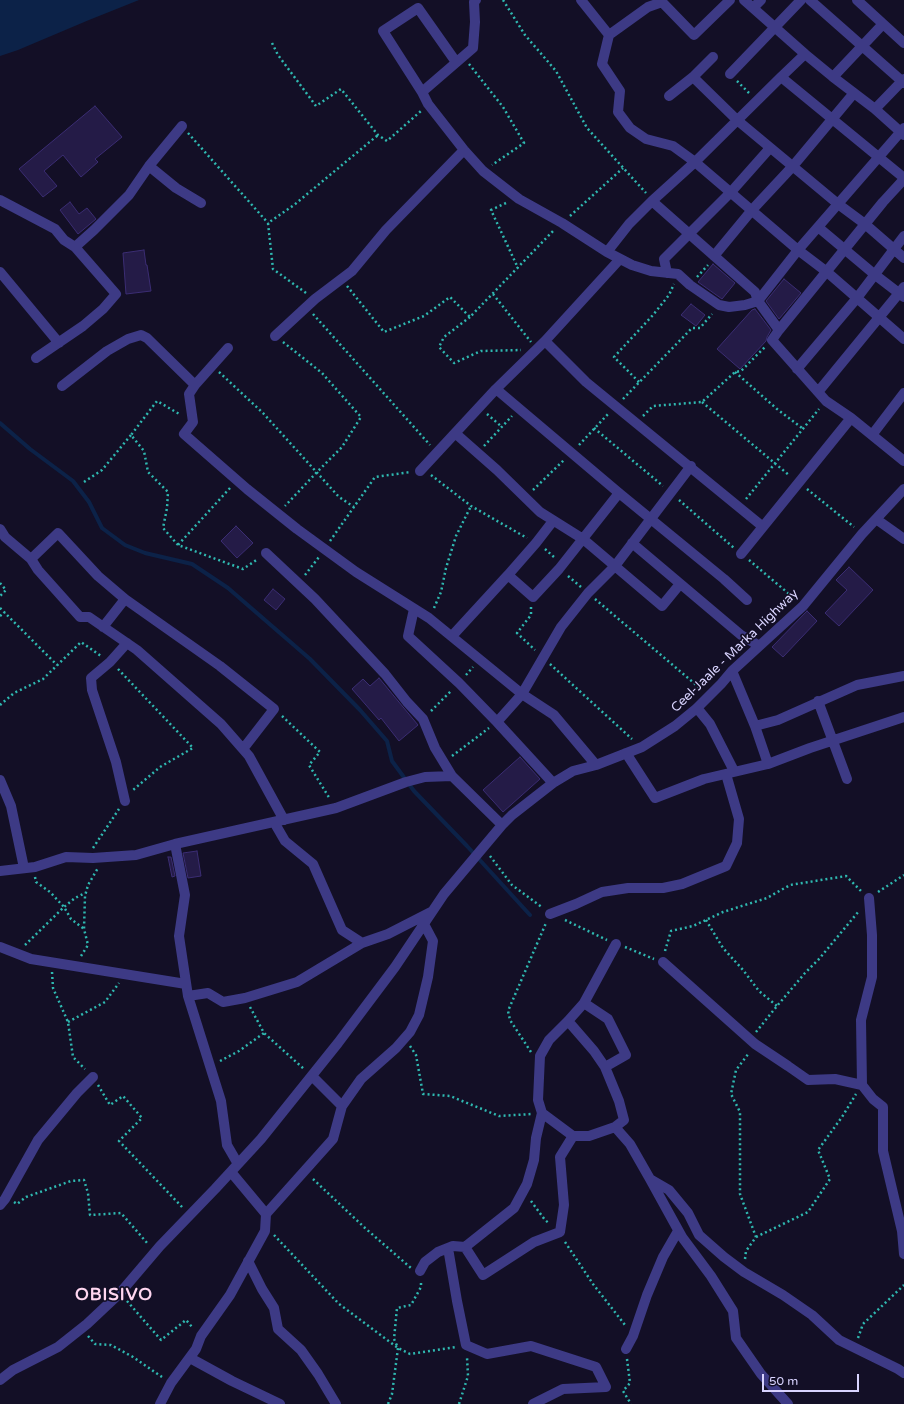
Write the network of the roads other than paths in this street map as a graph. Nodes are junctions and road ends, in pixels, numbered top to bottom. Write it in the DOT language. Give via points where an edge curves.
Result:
graph roads {
  1 [pos="476,0"];
  2 [pos="582,0"];
  3 [pos="730,0"];
  4 [pos="744,0"];
  5 [pos="761,0"];
  6 [pos="801,0"];
  7 [pos="810,0"];
  8 [pos="857,0"];
  9 [pos="417,4"];
  10 [pos="753,8"];
  11 [pos="883,24"];
  12 [pos="775,27"];
  13 [pos="609,35"];
  14 [pos="904,43"];
  15 [pos="862,45"];
  16 [pos="805,54"];
  17 [pos="713,57"];
  18 [pos="460,60"];
  19 [pos="730,74"];
  20 [pos="781,76"];
  21 [pos="693,77"];
  22 [pos="833,77"];
  23 [pos="903,81"];
  24 [pos="422,92"];
  25 [pos="854,93"];
  26 [pos="669,96"];
  27 [pos="875,109"];
  28 [pos="833,119"];
  29 [pos="737,120"];
  30 [pos="182,126"];
  31 [pos="903,132"];
  32 [pos="770,148"];
  33 [pos="464,150"];
  34 [pos="878,158"];
  35 [pos="695,162"];
  36 [pos="149,166"];
  37 [pos="792,166"];
  38 [pos="904,178"];
  39 [pos="731,192"];
  40 [pos="0,200"];
  41 [pos="652,201"];
  42 [pos="201,204"];
  43 [pos="838,204"];
  44 [pos="752,210"];
  45 [pos="865,224"];
  46 [pos="818,227"];
  47 [pos="690,235"];
  48 [pos="904,236"];
  49 [pos="75,247"];
  50 [pos="893,249"];
  51 [pos="798,250"];
  52 [pos="845,250"];
  53 [pos="607,252"];
  54 [pos="714,256"];
  55 [pos="904,258"];
  56 [pos="620,259"];
  57 [pos="0,272"];
  58 [pos="827,272"];
  59 [pos="667,273"];
  60 [pos="874,274"];
  61 [pos="902,292"];
  62 [pos="857,298"];
  63 [pos="758,301"];
  64 [pos="880,318"];
  65 [pos="779,330"];
  66 [pos="275,336"];
  67 [pos="904,339"];
  68 [pos="545,341"];
  69 [pos="59,343"];
  70 [pos="228,348"];
  71 [pos="36,358"];
  72 [pos="797,370"];
  73 [pos="195,385"];
  74 [pos="62,386"];
  75 [pos="496,389"];
  76 [pos="818,392"];
  77 [pos="904,393"];
  78 [pos="851,418"];
  79 [pos="455,433"];
  80 [pos="872,435"];
  81 [pos="904,462"];
  82 [pos="691,466"];
  83 [pos="421,469"];
  84 [pos="904,489"];
  85 [pos="619,493"];
  86 [pos="651,519"];
  87 [pos="876,519"];
  88 [pos="553,520"];
  89 [pos="762,526"];
  90 [pos="0,529"];
  91 [pos="583,539"];
  92 [pos="904,539"];
  93 [pos="632,543"];
  94 [pos="266,553"];
  95 [pos="741,554"];
  96 [pos="31,559"];
  97 [pos="614,566"];
  98 [pos="508,575"];
  99 [pos="680,584"];
  100 [pos="125,599"];
  101 [pos="747,600"];
  102 [pos="414,609"];
  103 [pos="103,627"];
  104 [pos="452,636"];
  105 [pos="127,643"];
  106 [pos="758,645"];
  107 [pos="732,671"];
  108 [pos="904,676"];
  109 [pos="522,694"];
  110 [pos="818,701"];
  111 [pos="697,708"];
  112 [pos="904,717"];
  113 [pos="497,722"];
  114 [pos="755,726"];
  115 [pos="833,742"];
  116 [pos="243,749"];
  117 [pos="626,753"];
  118 [pos="768,764"];
  119 [pos="596,765"];
  120 [pos="730,772"];
  121 [pos="452,776"];
  122 [pos="847,779"];
  123 [pos="0,780"];
  124 [pos="553,783"];
  125 [pos="125,800"];
  126 [pos="284,820"];
  127 [pos="274,822"];
  128 [pos="502,825"];
  129 [pos="175,844"];
  130 [pos="30,868"];
  131 [pos="0,871"];
  132 [pos="869,898"];
  133 [pos="432,911"];
  134 [pos="550,914"];
  135 [pos="424,924"];
  136 [pos="362,943"];
  137 [pos="616,944"];
  138 [pos="0,947"];
  139 [pos="663,962"];
  140 [pos="186,984"];
  141 [pos="188,996"];
  142 [pos="584,1003"];
  143 [pos="568,1021"];
  144 [pos="604,1067"];
  145 [pos="312,1076"];
  146 [pos="93,1077"];
  147 [pos="862,1085"];
  148 [pos="342,1106"];
  149 [pos="542,1113"];
  150 [pos="615,1127"];
  151 [pos="573,1136"];
  152 [pos="235,1168"];
  153 [pos="650,1179"];
  154 [pos="2,1202"];
  155 [pos="266,1214"];
  156 [pos="678,1231"];
  157 [pos="465,1247"];
  158 [pos="448,1248"];
  159 [pos="904,1254"];
  160 [pos="248,1261"];
  161 [pos="420,1271"];
  162 [pos="626,1349"];
  163 [pos="190,1358"];
  164 [pos="904,1373"];
  165 [pos="0,1380"];
  166 [pos="333,1403"];
  167 [pos="160,1404"];
  168 [pos="280,1404"];
  169 [pos="533,1404"];
  170 [pos="788,1404"];
  1 -- 18 [label="street" via="472,48"];
  2 -- 13 [label="street"];
  3 -- 13 [label="street" via="694,35 662,2 648,7"];
  4 -- 10 [label="street"];
  5 -- 10 [label="street"];
  6 -- 12 [label="street"];
  7 -- 15 [label="street"];
  8 -- 11 [label="street"];
  9 -- 18 [label="street"];
  9 -- 24 [label="street" via="384,31"];
  10 -- 12 [label="street"];
  11 -- 14 [label="street"];
  11 -- 15 [label="street"];
  12 -- 16 [label="street"];
  12 -- 19 [label="street"];
  13 -- 35 [label="street" via="602,64 620,90 618,112 630,128 646,140 673,146"];
  15 -- 22 [label="street"];
  15 -- 23 [label="street"];
  16 -- 20 [label="street"];
  16 -- 22 [label="street"];
  17 -- 21 [label="street"];
  18 -- 24 [label="street"];
  20 -- 28 [label="street"];
  20 -- 29 [label="street"];
  21 -- 26 [label="street"];
  21 -- 29 [label="street"];
  22 -- 25 [label="street"];
  23 -- 27 [label="street"];
  24 -- 33 [label="street" via="428,104"];
  25 -- 27 [label="street"];
  25 -- 28 [label="street"];
  27 -- 31 [label="street"];
  28 -- 34 [label="street"];
  28 -- 37 [label="street"];
  29 -- 32 [label="street"];
  29 -- 35 [label="street"];
  30 -- 36 [label="street"];
  31 -- 34 [label="street"];
  32 -- 37 [label="street"];
  32 -- 39 [label="street"];
  33 -- 53 [label="street" via="483,172 516,197"];
  33 -- 66 [label="street" via="386,230 352,271 315,299"];
  34 -- 38 [label="street"];
  34 -- 43 [label="street"];
  35 -- 39 [label="street"];
  35 -- 41 [label="street"];
  36 -- 42 [label="street"];
  36 -- 49 [label="street" via="128,195"];
  37 -- 43 [label="street"];
  37 -- 44 [label="street"];
  38 -- 45 [label="street"];
  39 -- 44 [label="street"];
  39 -- 47 [label="street"];
  40 -- 49 [label="street" via="55,228 64,240"];
  41 -- 47 [label="street"];
  41 -- 53 [label="street" via="629,224"];
  43 -- 45 [label="street"];
  43 -- 46 [label="street"];
  44 -- 51 [label="street"];
  44 -- 54 [label="street"];
  45 -- 50 [label="street"];
  45 -- 52 [label="street"];
  46 -- 51 [label="street"];
  46 -- 52 [label="street"];
  47 -- 54 [label="street"];
  47 -- 59 [label="street" via="664,259"];
  48 -- 50 [label="street"];
  49 -- 69 [label="street" via="116,294 103,309"];
  50 -- 55 [label="street"];
  50 -- 60 [label="street"];
  51 -- 58 [label="street"];
  51 -- 63 [label="street"];
  52 -- 58 [label="street"];
  52 -- 60 [label="street"];
  53 -- 56 [label="street"];
  54 -- 63 [label="street" via="755,292"];
  56 -- 59 [label="street" via="651,271"];
  56 -- 68 [label="street"];
  57 -- 69 [label="street"];
  58 -- 62 [label="street"];
  58 -- 65 [label="street"];
  59 -- 63 [label="street" via="678,274 719,305 729,307"];
  60 -- 61 [label="street"];
  60 -- 62 [label="street"];
  61 -- 64 [label="street"];
  62 -- 64 [label="street"];
  62 -- 72 [label="street"];
  63 -- 65 [label="street"];
  64 -- 67 [label="street"];
  64 -- 76 [label="street"];
  65 -- 72 [label="street" via="772,340"];
  68 -- 75 [label="street"];
  68 -- 82 [label="street" via="586,382"];
  69 -- 71 [label="street"];
  70 -- 73 [label="street"];
  72 -- 76 [label="street"];
  73 -- 74 [label="street" via="141,334 107,351"];
  73 -- 102 [label="street" via="189,394 193,422 184,434 278,514 356,572"];
  75 -- 79 [label="street"];
  75 -- 85 [label="street"];
  76 -- 78 [label="street" via="826,401"];
  77 -- 80 [label="street"];
  78 -- 80 [label="street"];
  78 -- 89 [label="street"];
  79 -- 83 [label="street"];
  79 -- 88 [label="street" via="540,512"];
  80 -- 81 [label="street"];
  82 -- 86 [label="street"];
  82 -- 89 [label="street"];
  84 -- 87 [label="street, Ceel-Jaale - Marka Highway"];
  85 -- 86 [label="street"];
  85 -- 91 [label="street"];
  86 -- 93 [label="street"];
  86 -- 101 [label="street"];
  87 -- 92 [label="street"];
  87 -- 106 [label="street, Ceel-Jaale - Marka Highway" via="803,606"];
  88 -- 91 [label="street"];
  88 -- 98 [label="street"];
  89 -- 95 [label="street"];
  90 -- 96 [label="street" via="5,537"];
  91 -- 97 [label="street"];
  91 -- 98 [label="street" via="532,597"];
  93 -- 97 [label="street"];
  93 -- 99 [label="street"];
  94 -- 121 [label="street" via="315,599 423,719 435,748"];
  96 -- 100 [label="street" via="58,533 98,576"];
  96 -- 103 [label="street" via="80,617 89,617"];
  97 -- 99 [label="street" via="662,606"];
  97 -- 109 [label="street" via="561,627"];
  98 -- 104 [label="street"];
  99 -- 106 [label="street" via="741,635"];
  100 -- 103 [label="street"];
  100 -- 116 [label="street" via="220,666 274,709"];
  102 -- 104 [label="street"];
  102 -- 113 [label="street" via="408,636"];
  103 -- 105 [label="street"];
  104 -- 109 [label="street"];
  105 -- 116 [label="street" via="221,724"];
  105 -- 125 [label="street" via="91,678 92,690 116,762"];
  106 -- 107 [label="street, Ceel-Jaale - Marka Highway"];
  107 -- 111 [label="street, Ceel-Jaale - Marka Highway"];
  107 -- 114 [label="street"];
  108 -- 110 [label="street" via="857,686"];
  109 -- 113 [label="street"];
  109 -- 119 [label="street" via="554,716"];
  110 -- 114 [label="street" via="778,720"];
  110 -- 115 [label="street"];
  111 -- 117 [label="street, Ceel-Jaale - Marka Highway" via="642,747"];
  111 -- 120 [label="street" via="710,724"];
  112 -- 115 [label="street"];
  113 -- 124 [label="street"];
  114 -- 118 [label="street"];
  115 -- 118 [label="street"];
  115 -- 122 [label="street"];
  116 -- 126 [label="street"];
  117 -- 119 [label="street, Ceel-Jaale - Marka Highway"];
  117 -- 120 [label="street" via="654,798"];
  118 -- 120 [label="street"];
  119 -- 124 [label="street, Ceel-Jaale - Marka Highway" via="573,771"];
  120 -- 134 [label="street" via="740,819 737,843 726,866 682,884 602,892"];
  121 -- 126 [label="street" via="425,777 336,808"];
  121 -- 128 [label="street"];
  123 -- 130 [label="street" via="11,806"];
  124 -- 128 [label="street, Ceel-Jaale - Marka Highway"];
  126 -- 127 [label="street"];
  127 -- 129 [label="street"];
  127 -- 136 [label="street" via="284,841 313,864 342,930"];
  128 -- 133 [label="street, Ceel-Jaale - Marka Highway"];
  129 -- 130 [label="street" via="136,855 66,857"];
  129 -- 140 [label="street" via="185,895 179,936"];
  130 -- 131 [label="street"];
  132 -- 147 [label="street" via="872,977 861,1020"];
  133 -- 135 [label="street, Ceel-Jaale - Marka Highway"];
  133 -- 136 [label="street" via="388,934"];
  135 -- 145 [label="street, Ceel-Jaale - Marka Highway" via="395,967"];
  135 -- 148 [label="street" via="433,941 419,1014 405,1038 361,1079"];
  136 -- 141 [label="street" via="297,982 245,998 223,1002 208,993"];
  137 -- 142 [label="street"];
  138 -- 140 [label="street" via="31,959"];
  139 -- 147 [label="street" via="753,1042 808,1080 835,1079"];
  140 -- 141 [label="street"];
  141 -- 152 [label="street" via="221,1101 227,1145"];
  142 -- 143 [label="street"];
  142 -- 144 [label="street" via="608,1018 626,1054"];
  143 -- 144 [label="street"];
  143 -- 149 [label="street" via="549,1040 540,1056 538,1100"];
  144 -- 150 [label="street" via="619,1101 624,1120"];
  145 -- 148 [label="street"];
  145 -- 152 [label="street, Ceel-Jaale - Marka Highway"];
  146 -- 154 [label="street" via="38,1140"];
  147 -- 159 [label="street" via="883,1108 884,1151 902,1231"];
  148 -- 155 [label="street" via="333,1139"];
  149 -- 151 [label="street"];
  149 -- 157 [label="street" via="527,1184 514,1208"];
  150 -- 151 [label="street" via="589,1136"];
  150 -- 153 [label="street" via="630,1144"];
  151 -- 157 [label="street" via="560,1157 564,1206 560,1232 534,1242 483,1275"];
  152 -- 155 [label="street"];
  152 -- 165 [label="street, Ceel-Jaale - Marka Highway" via="155,1252 120,1293 58,1347 13,1370"];
  153 -- 156 [label="street"];
  153 -- 164 [label="street" via="669,1190 688,1213 699,1235 724,1257 812,1315 839,1340"];
  155 -- 160 [label="street" via="265,1231"];
  156 -- 162 [label="street" via="663,1257"];
  156 -- 170 [label="street" via="733,1311 736,1338 761,1374"];
  157 -- 158 [label="street"];
  158 -- 161 [label="street" via="425,1262"];
  158 -- 169 [label="street" via="466,1345 487,1354 531,1346 596,1367 606,1387 563,1389"];
  160 -- 163 [label="street"];
  160 -- 166 [label="street" via="274,1308 278,1330 301,1350 318,1374"];
  163 -- 167 [label="street"];
  163 -- 168 [label="street"];
}
